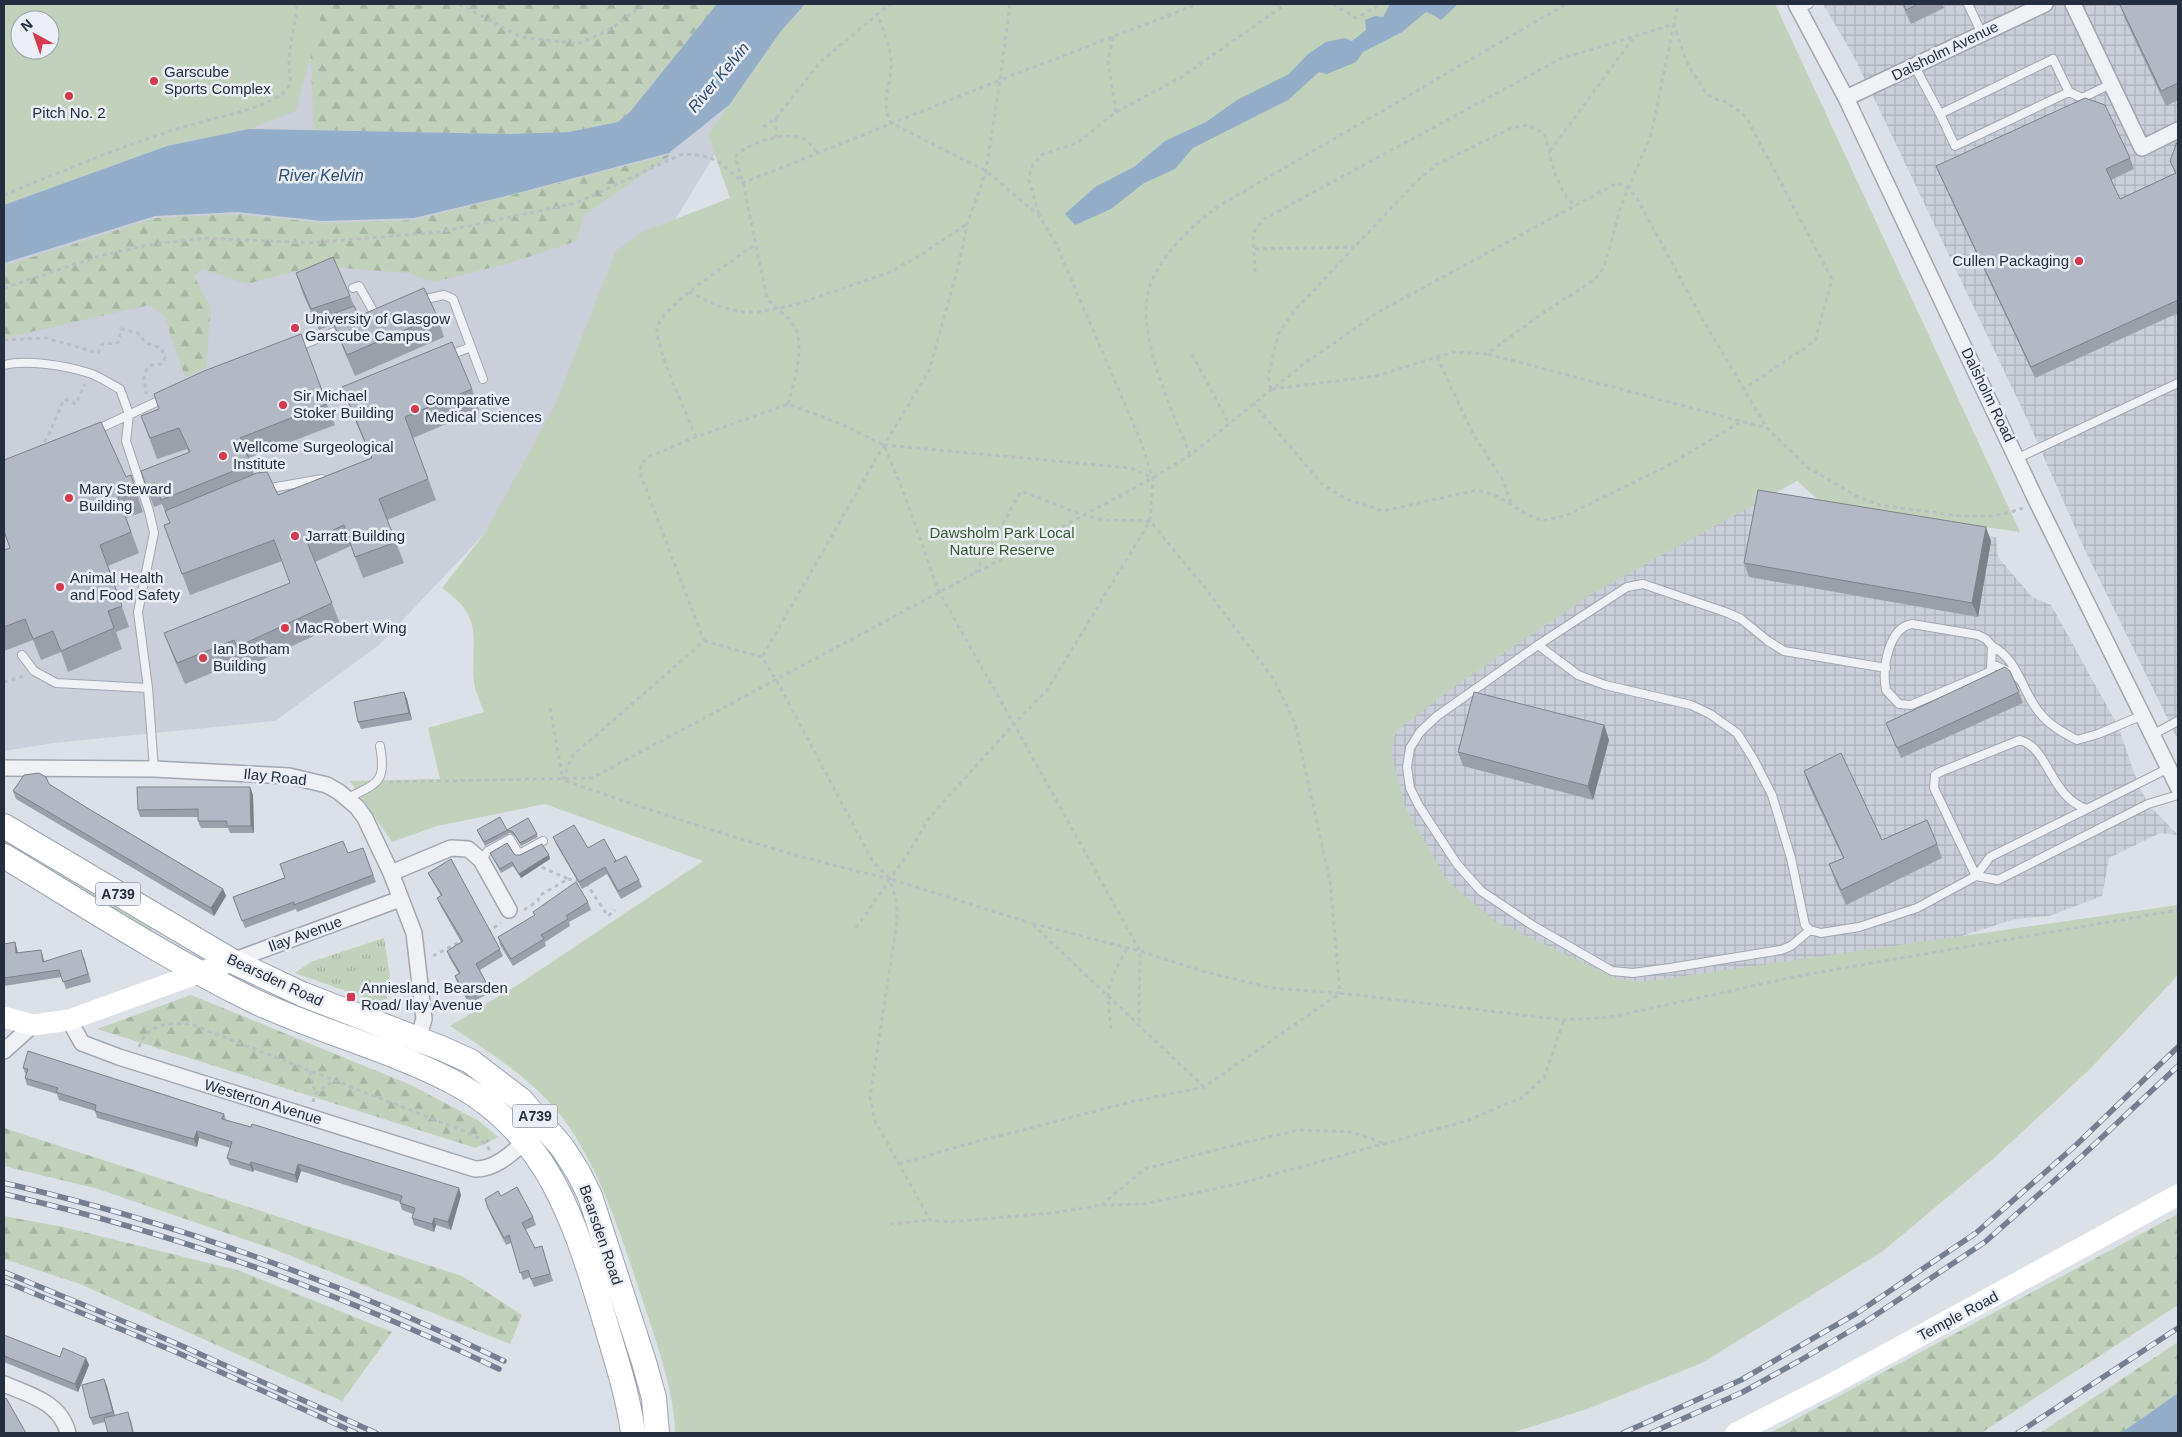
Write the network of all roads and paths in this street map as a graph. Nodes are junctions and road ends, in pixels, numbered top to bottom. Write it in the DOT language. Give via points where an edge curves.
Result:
graph roads {
  1 [pos="297,4"];
  2 [pos="459,4"];
  3 [pos="644,4"];
  4 [pos="890,4"];
  5 [pos="1010,4"];
  6 [pos="1198,4"];
  7 [pos="1276,4"];
  8 [pos="1286,4"];
  9 [pos="1333,4"];
  10 [pos="1382,4"];
  11 [pos="1566,4"];
  12 [pos="1678,4"];
  13 [pos="1968,4"];
  14 [pos="2045,4"];
  15 [pos="2073,4"];
  16 [pos="1801,5"];
  17 [pos="1281,7"];
  18 [pos="877,14"];
  19 [pos="1674,24"];
  20 [pos="1982,34"];
  21 [pos="1635,36"];
  22 [pos="1113,37"];
  23 [pos="1916,66"];
  24 [pos="1000,80"];
  25 [pos="2111,84"];
  26 [pos="2069,92"];
  27 [pos="1846,98"];
  28 [pos="1116,112"];
  29 [pos="1940,114"];
  30 [pos="776,118"];
  31 [pos="891,123"];
  32 [pos="763,127"];
  33 [pos="2178,130"];
  34 [pos="776,137"];
  35 [pos="1550,152"];
  36 [pos="817,153"];
  37 [pos="986,171"];
  38 [pos="743,183"];
  39 [pos="1628,188"];
  40 [pos="4,195"];
  41 [pos="1574,206"];
  42 [pos="1040,216"];
  43 [pos="967,224"];
  44 [pos="754,245"];
  45 [pos="1357,247"];
  46 [pos="1255,249"];
  47 [pos="1255,272"];
  48 [pos="4,288"];
  49 [pos="353,288"];
  50 [pos="690,292"];
  51 [pos="409,304"];
  52 [pos="775,309"];
  53 [pos="384,313"];
  54 [pos="376,316"];
  55 [pos="366,320"];
  56 [pos="348,327"];
  57 [pos="4,340"];
  58 [pos="471,347"];
  59 [pos="288,350"];
  60 [pos="1192,354"];
  61 [pos="1487,354"];
  62 [pos="1437,357"];
  63 [pos="439,360"];
  64 [pos="4,365"];
  65 [pos="483,379"];
  66 [pos="2178,383"];
  67 [pos="1271,389"];
  68 [pos="1744,390"];
  69 [pos="173,395"];
  70 [pos="1252,403"];
  71 [pos="76,404"];
  72 [pos="788,404"];
  73 [pos="147,405"];
  74 [pos="129,414"];
  75 [pos="1228,422"];
  76 [pos="1742,422"];
  77 [pos="1767,428"];
  78 [pos="84,437"];
  79 [pos="696,437"];
  80 [pos="884,445"];
  81 [pos="35,454"];
  82 [pos="1190,455"];
  83 [pos="2018,458"];
  84 [pos="1153,478"];
  85 [pos="322,479"];
  86 [pos="254,493"];
  87 [pos="2037,502"];
  88 [pos="1512,505"];
  89 [pos="1083,515"];
  90 [pos="1150,521"];
  91 [pos="163,530"];
  92 [pos="154,533"];
  93 [pos="974,574"];
  94 [pos="938,592"];
  95 [pos="704,641"];
  96 [pos="1538,645"];
  97 [pos="1992,646"];
  98 [pos="22,655"];
  99 [pos="762,658"];
  100 [pos="1992,664"];
  101 [pos="1886,668"];
  102 [pos="34,671"];
  103 [pos="777,681"];
  104 [pos="4,682"];
  105 [pos="2023,683"];
  106 [pos="148,688"];
  107 [pos="550,708"];
  108 [pos="2143,715"];
  109 [pos="2178,721"];
  110 [pos="1014,724"];
  111 [pos="2152,735"];
  112 [pos="380,746"];
  113 [pos="4,768"];
  114 [pos="2169,768"];
  115 [pos="154,769"];
  116 [pos="563,780"];
  117 [pos="377,783"];
  118 [pos="2178,787"];
  119 [pos="2178,795"];
  120 [pos="348,798"];
  121 [pos="2087,810"];
  122 [pos="4,826"];
  123 [pos="543,841"];
  124 [pos="4,856"];
  125 [pos="481,860"];
  126 [pos="541,867"];
  127 [pos="391,872"];
  128 [pos="1976,876"];
  129 [pos="568,879"];
  130 [pos="890,879"];
  131 [pos="400,898"];
  132 [pos="615,910"];
  133 [pos="2178,910"];
  134 [pos="512,914"];
  135 [pos="1030,923"];
  136 [pos="856,928"];
  137 [pos="1810,930"];
  138 [pos="482,935"];
  139 [pos="470,936"];
  140 [pos="1127,948"];
  141 [pos="1140,951"];
  142 [pos="438,954"];
  143 [pos="232,961"];
  144 [pos="200,973"];
  145 [pos="1340,993"];
  146 [pos="1107,996"];
  147 [pos="4,1017"];
  148 [pos="70,1020"];
  149 [pos="1564,1020"];
  150 [pos="33,1025"];
  151 [pos="1139,1026"];
  152 [pos="1111,1029"];
  153 [pos="418,1039"];
  154 [pos="4,1051"];
  155 [pos="134,1062"];
  156 [pos="410,1062"];
  157 [pos="310,1071"];
  158 [pos="335,1081"];
  159 [pos="1204,1087"];
  160 [pos="315,1094"];
  161 [pos="308,1116"];
  162 [pos="527,1140"];
  163 [pos="1384,1143"];
  164 [pos="899,1164"];
  165 [pos="493,1165"];
  166 [pos="2178,1195"];
  167 [pos="1102,1205"];
  168 [pos="930,1220"];
  169 [pos="890,1224"];
  170 [pos="631,1364"];
  171 [pos="4,1384"];
  172 [pos="68,1433"];
  173 [pos="633,1433"];
  174 [pos="657,1433"];
  175 [pos="1736,1433"];
  1 -- 40 [label="path" via="289,56 292,80 286,90 240,113 145,138"];
  2 -- 3 [label="path" via="521,37 578,44 609,30"];
  4 -- 18 [label="path"];
  5 -- 24 [label="path"];
  6 -- 22 [label="path"];
  7 -- 17 [label="path"];
  8 -- 17 [label="path"];
  9 -- 10 [label="path" via="1356,18"];
  11 -- 82 [label="path" via="1217,207 1178,241 1162,262 1149,289 1146,324 1164,392"];
  12 -- 19 [label="path"];
  13 -- 20 [label="lane"];
  14 -- 20 [label="street, Dalsholm Avenue"];
  15 -- 25 [label="street"];
  16 -- 27 [label="street, Dalsholm Road"];
  17 -- 28 [label="path" via="1180,78"];
  18 -- 30 [label="path" via="820,62"];
  18 -- 31 [label="path" via="891,60 885,99 885,112"];
  19 -- 21 [label="path"];
  19 -- 39 [label="path" via="1651,135"];
  19 -- 68 [label="path" via="1686,62 1705,92 1727,102 1746,117 1832,279 1815,341"];
  20 -- 23 [label="street, Dalsholm Avenue"];
  21 -- 35 [label="path"];
  21 -- 46 [label="path" via="1560,60 1264,219 1252,233"];
  22 -- 24 [label="path"];
  22 -- 28 [label="path" via="1108,62"];
  23 -- 27 [label="street, Dalsholm Avenue"];
  23 -- 29 [label="lane"];
  24 -- 31 [label="path"];
  24 -- 37 [label="path"];
  25 -- 26 [label="lane" via="2082,98"];
  25 -- 33 [label="street" via="2142,148"];
  26 -- 29 [label="lane" via="1955,146"];
  26 -- 29 [label="lane" via="2053,59"];
  27 -- 83 [label="street, Dalsholm Road"];
  28 -- 42 [label="path" via="1077,143 1041,155 1031,168 1029,180"];
  30 -- 32 [label="path"];
  30 -- 34 [label="path"];
  31 -- 36 [label="path"];
  31 -- 37 [label="path"];
  34 -- 36 [label="path" via="806,140"];
  34 -- 38 [label="path" via="742,148 735,157"];
  35 -- 41 [label="path" via="1556,180"];
  35 -- 45 [label="path" via="1544,133 1528,125 1511,128 1436,165 1415,183"];
  36 -- 38 [label="path"];
  37 -- 42 [label="path"];
  37 -- 43 [label="path"];
  38 -- 44 [label="path"];
  38 -- 48 [label="path" via="722,163 698,154 680,155 576,203 441,232 309,243 205,238 143,246 100,256"];
  39 -- 41 [label="path" via="1617,183"];
  39 -- 61 [label="path" via="1604,267 1594,280 1540,314"];
  39 -- 68 [label="path" via="1637,198"];
  41 -- 67 [label="path" via="1380,311"];
  42 -- 84 [label="path" via="1060,252 1139,437"];
  43 -- 52 [label="path" via="888,273"];
  43 -- 80 [label="path" via="929,371"];
  44 -- 50 [label="path"];
  44 -- 52 [label="path" via="767,298"];
  45 -- 46 [label="path"];
  45 -- 67 [label="path" via="1295,310 1278,334 1268,378"];
  46 -- 47 [label="path"];
  49 -- 54 [label="lane" via="359,286"];
  50 -- 52 [label="path" via="718,306 740,312"];
  50 -- 79 [label="path" via="662,315 657,328 659,344"];
  51 -- 58 [label="lane" via="435,295 444,294 453,299"];
  52 -- 72 [label="path" via="792,323 799,341 796,374"];
  53 -- 54 [label="lane"];
  54 -- 55 [label="lane"];
  56 -- 59 [label="lane"];
  57 -- 73 [label="path" via="46,338 98,353 102,344 118,343 121,329 138,333 146,343 160,348 165,358 162,364 150,364 144,372 142,380"];
  58 -- 63 [label="lane"];
  58 -- 65 [label="lane"];
  60 -- 75 [label="path"];
  61 -- 62 [label="path" via="1453,352"];
  61 -- 76 [label="path"];
  62 -- 67 [label="path" via="1376,376"];
  62 -- 88 [label="path" via="1474,434 1503,480"];
  64 -- 74 [label="lane" via="44,364 90,373 120,389"];
  66 -- 83 [label="lane"];
  67 -- 70 [label="path"];
  68 -- 77 [label="path"];
  69 -- 73 [label="lane"];
  70 -- 75 [label="path"];
  70 -- 88 [label="path" via="1322,484 1346,499 1383,511 1477,490"];
  71 -- 81 [label="path" via="64,399 47,438"];
  72 -- 79 [label="path"];
  72 -- 80 [label="path"];
  73 -- 74 [label="lane"];
  74 -- 78 [label="lane"];
  74 -- 92 [label="lane" via="126,441"];
  75 -- 82 [label="path"];
  76 -- 77 [label="path"];
  76 -- 88 [label="path" via="1667,466 1567,515 1543,521"];
  77 -- 87 [label="path" via="1807,467 1856,496 1880,504 1960,516 1989,516"];
  79 -- 95 [label="path" via="648,457 640,464 640,473"];
  80 -- 84 [label="path" via="1131,468"];
  80 -- 94 [label="path"];
  80 -- 99 [label="path"];
  82 -- 84 [label="path"];
  83 -- 87 [label="street, Dalsholm Road"];
  84 -- 89 [label="path"];
  84 -- 90 [label="path"];
  85 -- 86 [label="lane"];
  87 -- 108 [label="street, Dalsholm Road"];
  89 -- 90 [label="path" via="1104,520"];
  89 -- 93 [label="path"];
  89 -- 93 [label="path" via="1021,491"];
  90 -- 110 [label="path" via="1047,690"];
  90 -- 145 [label="path" via="1273,678 1295,723 1330,881"];
  91 -- 92 [label="lane"];
  92 -- 106 [label="lane" via="138,612"];
  93 -- 94 [label="path"];
  94 -- 103 [label="path"];
  94 -- 110 [label="path"];
  95 -- 99 [label="path"];
  95 -- 116 [label="path" via="572,756"];
  96 -- 101 [label="lane" via="1627,587 1643,584 1735,616 1784,651"];
  96 -- 137 [label="lane" via="1578,675 1691,705 1737,733 1772,795 1791,858 1805,925"];
  96 -- 137 [label="lane" via="1437,716 1420,732 1410,748 1407,767 1410,788 1468,878 1481,891 1532,925 1612,972 1670,968 1781,950"];
  97 -- 100 [label="lane"];
  97 -- 101 [label="lane" via="1978,635 1905,625 1892,638"];
  97 -- 105 [label="lane" via="2009,658"];
  98 -- 102 [label="lane"];
  99 -- 103 [label="path"];
  100 -- 101 [label="lane" via="1987,674 1904,706 1886,690"];
  100 -- 105 [label="lane" via="2014,674"];
  102 -- 104 [label="path"];
  102 -- 106 [label="lane" via="56,683"];
  103 -- 116 [label="path" via="592,778"];
  103 -- 130 [label="path" via="873,862"];
  105 -- 108 [label="lane" via="2038,711 2050,724 2077,740"];
  106 -- 115 [label="lane"];
  107 -- 116 [label="path"];
  108 -- 111 [label="street, Dalsholm Road"];
  109 -- 111 [label="lane"];
  110 -- 130 [label="path" via="928,818"];
  110 -- 141 [label="path"];
  111 -- 114 [label="street, Dalsholm Road"];
  112 -- 117 [label="lane" via="384,766"];
  113 -- 115 [label="street, Ilay Road"];
  114 -- 118 [label="street, Dalsholm Road"];
  114 -- 121 [label="lane"];
  115 -- 120 [label="street, Ilay Road" via="289,776 327,785"];
  116 -- 117 [label="path"];
  116 -- 130 [label="path" via="815,862"];
  117 -- 120 [label="lane"];
  119 -- 128 [label="lane" via="2148,804 1998,880"];
  120 -- 127 [label="street, Ilay Road" via="365,818"];
  121 -- 128 [label="lane" via="1990,857"];
  121 -- 128 [label="lane" via="2072,803 2056,784 2038,750 2020,740 1935,776 1937,793"];
  122 -- 143 [label="main road, Bearsden Road / A739"];
  123 -- 125 [label="lane" via="519,854 510,839 488,851"];
  124 -- 144 [label="main road, Bearsden Road / A739"];
  125 -- 127 [label="street" via="468,849 451,848"];
  125 -- 134 [label="street"];
  126 -- 129 [label="path"];
  127 -- 131 [label="street, Ilay Road"];
  128 -- 137 [label="lane" via="1917,908 1859,927 1821,933"];
  129 -- 132 [label="path" via="586,883 608,916"];
  129 -- 134 [label="path" via="539,896 538,901"];
  130 -- 135 [label="path"];
  130 -- 136 [label="path"];
  130 -- 164 [label="path" via="897,904 897,922 870,1097 875,1121"];
  131 -- 143 [label="street, Ilay Avenue"];
  131 -- 153 [label="street, Ilay Road" via="414,932 424,1019"];
  133 -- 149 [label="path" via="1798,976 1611,1017"];
  134 -- 138 [label="path"];
  135 -- 140 [label="path"];
  135 -- 146 [label="path"];
  139 -- 142 [label="path"];
  140 -- 141 [label="path"];
  140 -- 146 [label="path" via="1110,980"];
  141 -- 145 [label="path" via="1205,972 1272,988"];
  141 -- 151 [label="path"];
  143 -- 144 [label="street, Ilay Avenue"];
  143 -- 153 [label="main road, Bearsden Road / A739" via="302,994"];
  144 -- 148 [label="street, Ilay Avenue"];
  144 -- 156 [label="main road, Bearsden Road / A739" via="288,1016"];
  145 -- 149 [label="path"];
  145 -- 159 [label="path"];
  146 -- 151 [label="path"];
  146 -- 152 [label="path"];
  147 -- 150 [label="street"];
  148 -- 150 [label="street"];
  148 -- 155 [label="street, Westerton Avenue" via="82,1043"];
  149 -- 163 [label="path" via="1544,1078 1521,1098 1466,1121"];
  150 -- 154 [label="street"];
  151 -- 159 [label="path"];
  153 -- 156 [label="street, Ilay Road"];
  153 -- 170 [label="main road, Bearsden Road / A739" via="470,1061 495,1078 521,1100 562,1147 590,1196"];
  155 -- 157 [label="path" via="142,1038 147,1033 160,1025 176,1023 191,1024"];
  155 -- 161 [label="street, Westerton Avenue"];
  156 -- 162 [label="main road, Bearsden Road / A739" via="478,1096"];
  157 -- 158 [label="path"];
  157 -- 160 [label="path"];
  158 -- 160 [label="path"];
  158 -- 165 [label="path" via="471,1134 487,1145"];
  159 -- 164 [label="path" via="1135,1101"];
  160 -- 161 [label="path"];
  161 -- 165 [label="street, Westerton Avenue" via="475,1169"];
  162 -- 165 [label="street"];
  162 -- 170 [label="main road, Bearsden Road / A739" via="571,1216"];
  163 -- 167 [label="path" via="1246,1182 1144,1204"];
  163 -- 167 [label="path" via="1352,1132 1300,1130 1144,1169"];
  164 -- 168 [label="path"];
  166 -- 175 [label="street, Temple Road"];
  167 -- 168 [label="path" via="1042,1214 949,1222"];
  168 -- 169 [label="path"];
  170 -- 173 [label="main road, Bearsden Road / A739"];
  170 -- 174 [label="main road, Bearsden Road / A739" via="654,1398"];
  171 -- 172 [label="street" via="52,1406 61,1416"];
}
